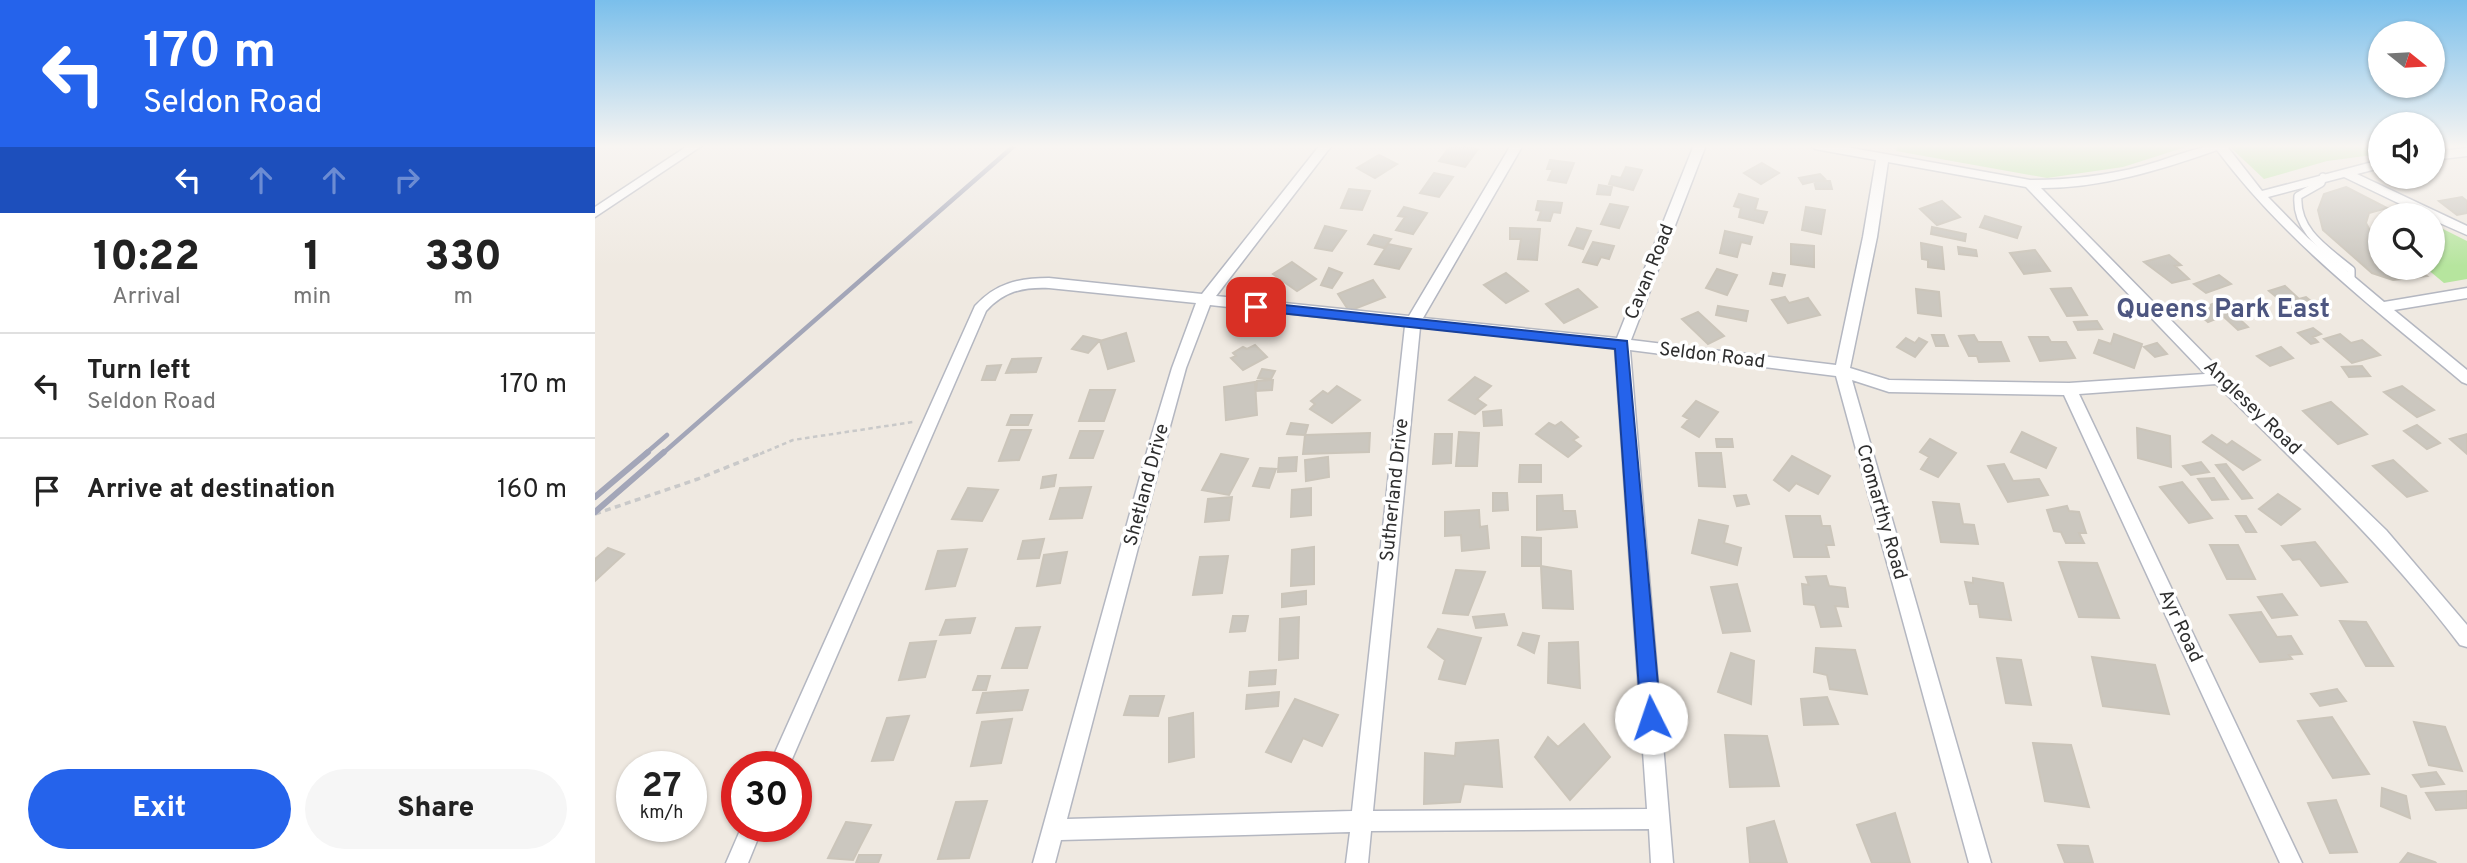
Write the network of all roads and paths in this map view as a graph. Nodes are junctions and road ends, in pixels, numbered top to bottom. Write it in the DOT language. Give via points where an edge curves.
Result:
graph roads {
  1 [pos="637,185"];
  2 [pos="1295,185"];
  3 [pos="1493,185"];
  4 [pos="1684,185"];
  5 [pos="1878,185"];
  6 [pos="2031,185"];
  7 [pos="2254,185"];
  8 [pos="2295,185"];
  9 [pos="2319,185"];
  10 [pos="2371,185"];
  11 [pos="2262,195"];
  12 [pos="595,196"];
  13 [pos="613,201"];
  14 [pos="595,213"];
  15 [pos="2467,231"];
  16 [pos="2351,280"];
  17 [pos="2467,293"];
  18 [pos="1204,301"];
  19 [pos="2383,307"];
  20 [pos="1413,322"];
  21 [pos="1622,345"];
  22 [pos="1842,372"];
  23 [pos="2220,378"];
  24 [pos="2467,378"];
  25 [pos="2069,389"];
  26 [pos="930,419"];
  27 [pos="595,514"];
  28 [pos="2467,639"];
  29 [pos="786,751"];
  30 [pos="1659,819"];
  31 [pos="1360,821"];
  32 [pos="1053,831"];
  33 [pos="746,842"];
  34 [pos="737,863"];
  35 [pos="1044,863"];
  36 [pos="1357,863"];
  37 [pos="1662,863"];
  38 [pos="1980,863"];
  39 [pos="2291,863"];
  1 -- 13 [label="street"];
  2 -- 18 [label="street, Shetland Drive"];
  3 -- 20 [label="street, Sutherland Drive"];
  4 -- 21 [label="street, Cavan Road"];
  5 -- 22 [label="street, Cromarthy Road"];
  6 -- 23 [label="street, Anglesey Road"];
  7 -- 11 [label="street"];
  8 -- 11 [label="street"];
  9 -- 16 [label="lane" via="2298,196 2298,217 2351,270"];
  10 -- 15 [label="street"];
  11 -- 16 [label="street"];
  12 -- 13 [label="street"];
  13 -- 14 [label="street"];
  16 -- 19 [label="street"];
  17 -- 19 [label="street"];
  18 -- 20 [label="street, Seldon Road"];
  18 -- 26 [label="street, Seldon Road" via="1049,283 1002,289 980,309"];
  18 -- 32 [label="street, Shetland Drive" via="1158,441"];
  19 -- 24 [label="street"];
  20 -- 21 [label="street, Seldon Road"];
  20 -- 31 [label="street, Sutherland Drive"];
  21 -- 22 [label="street, Seldon Road"];
  21 -- 30 [label="street, Cavan Road"];
  22 -- 25 [label="street, Seldon Road" via="1889,386"];
  22 -- 38 [label="street, Cromarthy Road"];
  23 -- 25 [label="street, Seldon Road"];
  23 -- 28 [label="street, Anglesey Road" via="2379,534"];
  25 -- 39 [label="street, Ayr Road"];
  26 -- 27 [label="path" via="793,440"];
  26 -- 29 [label="street, Seldon Road"];
  30 -- 31 [label="street"];
  30 -- 37 [label="street, Cavan Road"];
  31 -- 32 [label="street"];
  31 -- 36 [label="street, Sutherland Drive"];
  32 -- 35 [label="street, Shetland Drive"];
  33 -- 34 [label="street"];
}
